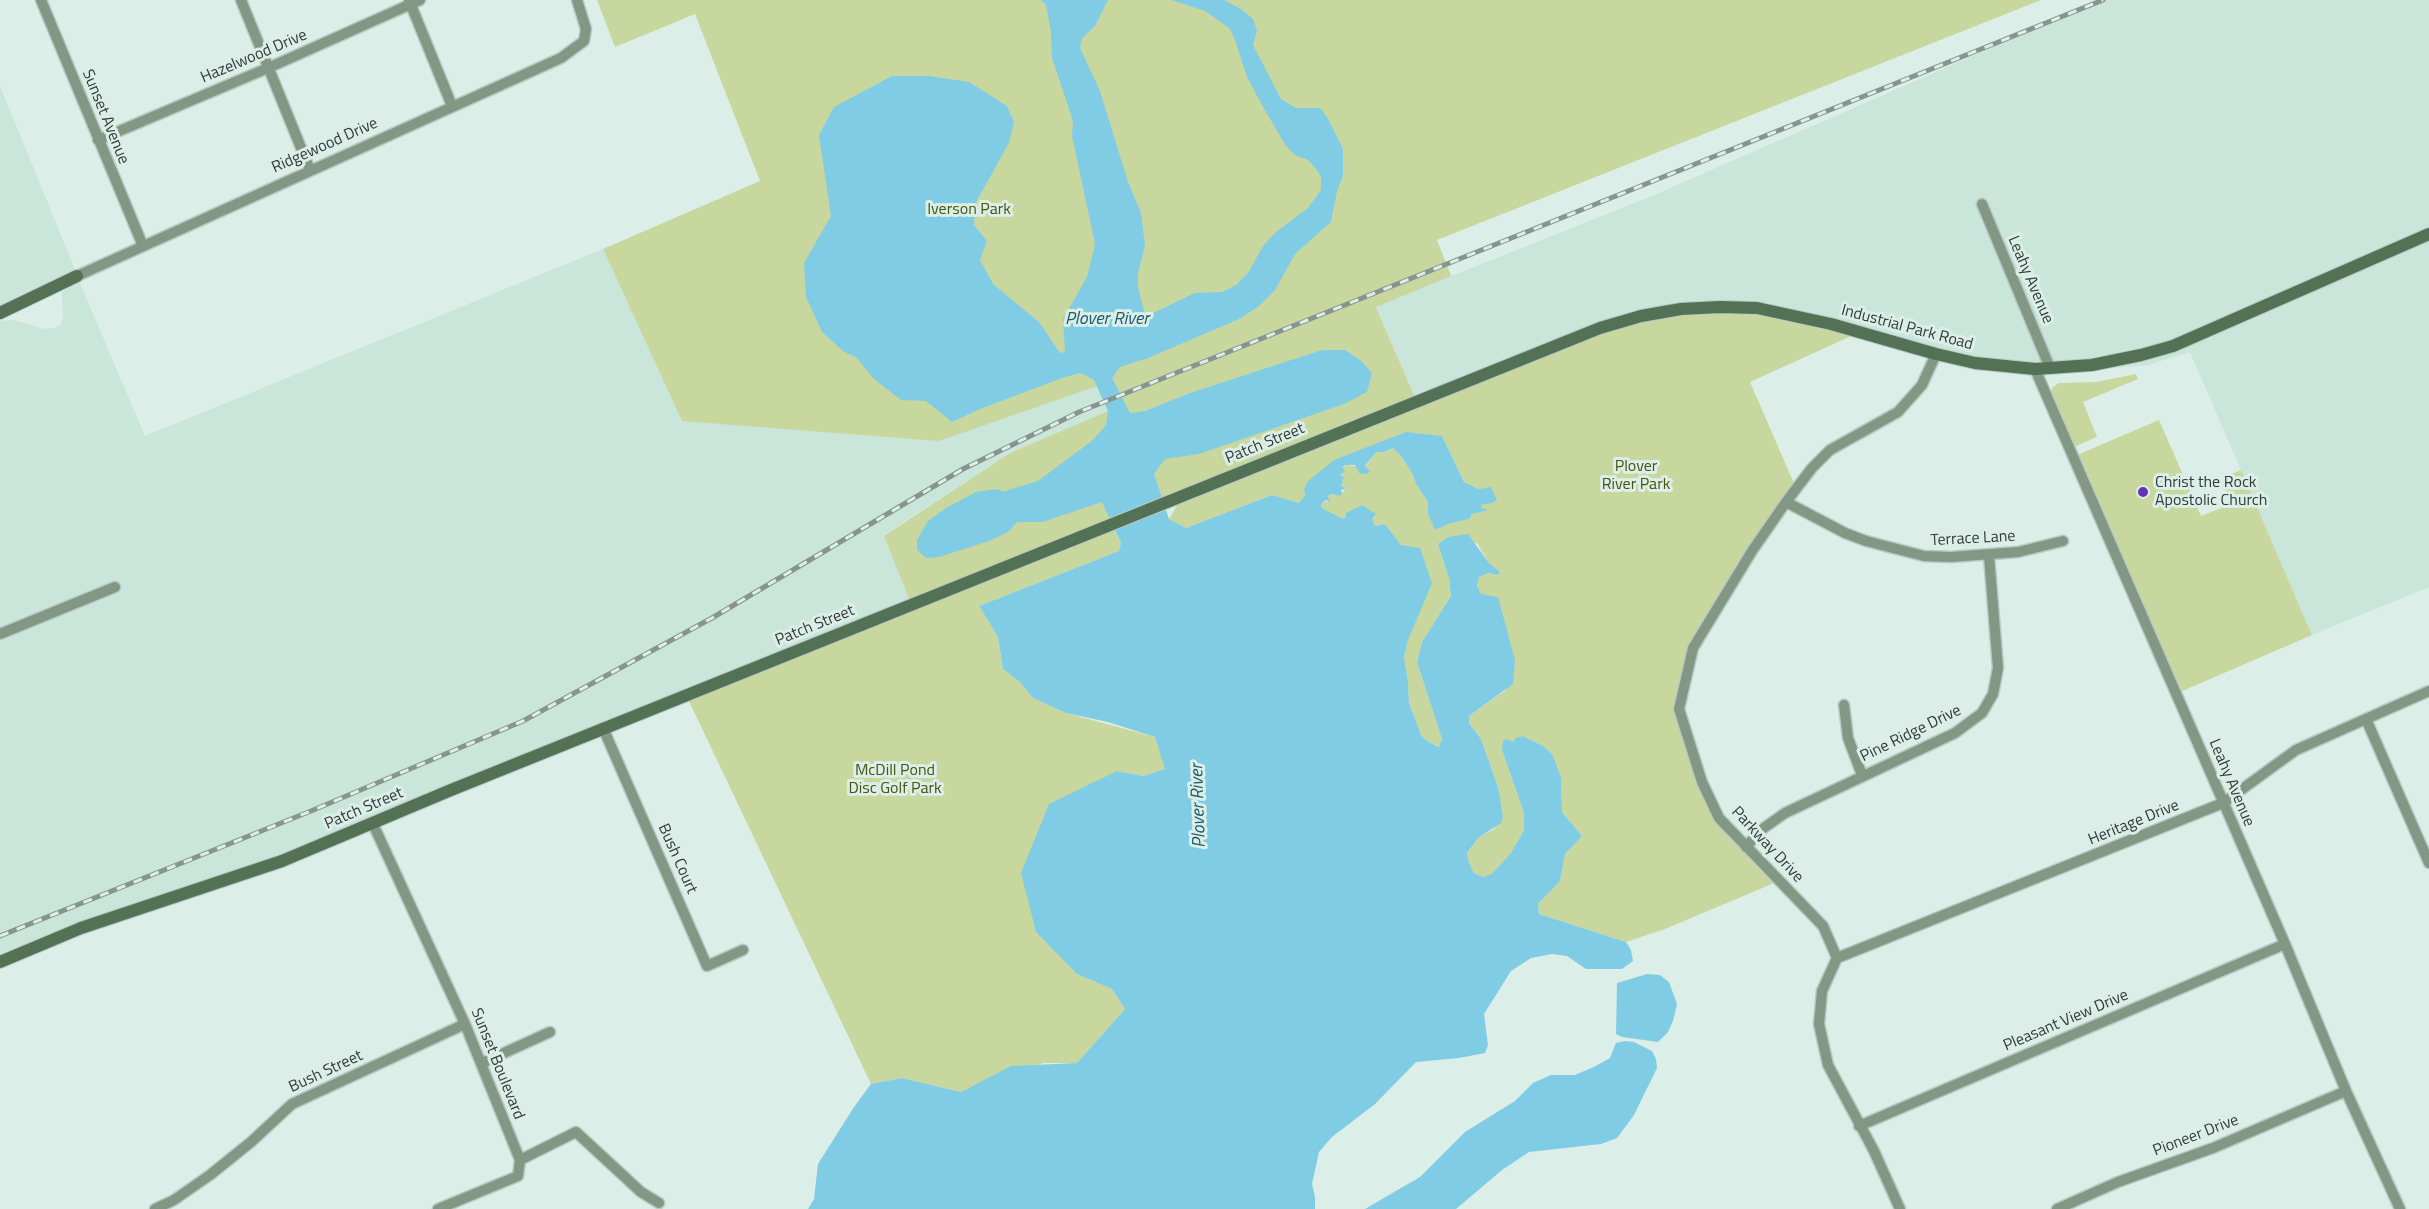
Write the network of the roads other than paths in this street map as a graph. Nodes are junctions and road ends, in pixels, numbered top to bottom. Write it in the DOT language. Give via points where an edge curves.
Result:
graph roads {
  1 [pos="241,0"];
  2 [pos="577,0"];
  3 [pos="44,1"];
  4 [pos="413,1"];
  5 [pos="268,68"];
  6 [pos="452,106"];
  7 [pos="98,141"];
  8 [pos="310,170"];
  9 [pos="1982,204"];
  10 [pos="2429,234"];
  11 [pos="143,246"];
  12 [pos="77,276"];
  13 [pos="0,313"];
  14 [pos="1641,316"];
  15 [pos="1936,354"];
  16 [pos="2050,368"];
  17 [pos="2035,369"];
  18 [pos="1786,502"];
  19 [pos="2063,541"];
  20 [pos="1989,556"];
  21 [pos="115,587"];
  22 [pos="0,634"];
  23 [pos="2429,690"];
  24 [pos="1844,705"];
  25 [pos="2366,719"];
  26 [pos="603,729"];
  27 [pos="1862,775"];
  28 [pos="2223,803"];
  29 [pos="373,824"];
  30 [pos="1746,847"];
  31 [pos="2429,863"];
  32 [pos="2285,944"];
  33 [pos="743,950"];
  34 [pos="1837,958"];
  35 [pos="0,962"];
  36 [pos="465,1024"];
  37 [pos="550,1032"];
  38 [pos="482,1063"];
  39 [pos="2346,1091"];
  40 [pos="1859,1126"];
  41 [pos="520,1160"];
  42 [pos="658,1203"];
  43 [pos="155,1209"];
  44 [pos="438,1209"];
  45 [pos="1899,1209"];
  46 [pos="2057,1209"];
  47 [pos="2400,1209"];
  1 -- 5 [label="street"];
  2 -- 6 [label="street, Ridgewood Drive" via="586,29 584,41 561,58"];
  3 -- 7 [label="street, Sunset Avenue"];
  4 -- 5 [label="street, Hazelwood Drive"];
  4 -- 6 [label="street"];
  5 -- 7 [label="street, Hazelwood Drive"];
  5 -- 8 [label="street"];
  6 -- 8 [label="street, Ridgewood Drive"];
  7 -- 11 [label="street, Sunset Avenue"];
  8 -- 11 [label="street, Ridgewood Drive"];
  9 -- 16 [label="street, Leahy Avenue"];
  10 -- 16 [label="street, Industrial Park Road" via="2173,346 2092,365"];
  11 -- 12 [label="street, Ridgewood Drive"];
  12 -- 13 [label="street"];
  14 -- 15 [label="street, Industrial Park Road" via="1681,309 1757,308"];
  14 -- 26 [label="street, Patch Street" via="1600,328"];
  15 -- 17 [label="street, Industrial Park Road" via="1975,363"];
  15 -- 18 [label="street, Parkway Drive" via="1922,385 1898,412 1830,450"];
  16 -- 17 [label="street, Industrial Park Road"];
  17 -- 28 [label="street, Leahy Avenue"];
  18 -- 20 [label="street, Terrace Lane" via="1845,533 1884,546 1924,556"];
  18 -- 30 [label="street, Parkway Drive" via="1693,648 1679,709 1710,800 1719,818"];
  19 -- 20 [label="street, Terrace Lane"];
  20 -- 27 [label="street, Pine Ridge Drive" via="1998,668 1988,704 1977,718 1955,733"];
  21 -- 22 [label="street"];
  23 -- 25 [label="street, Heritage Drive"];
  24 -- 27 [label="street" via="1848,738"];
  25 -- 28 [label="street, Heritage Drive" via="2296,750"];
  25 -- 31 [label="street"];
  26 -- 29 [label="street, Patch Street"];
  26 -- 33 [label="street, Bush Court" via="707,966"];
  27 -- 30 [label="street, Pine Ridge Drive" via="1785,813"];
  28 -- 32 [label="street, Leahy Avenue"];
  28 -- 34 [label="street, Heritage Drive"];
  29 -- 35 [label="street, Patch Street" via="273,865 81,928"];
  29 -- 36 [label="street, Sunset Boulevard"];
  30 -- 34 [label="street, Parkway Drive" via="1823,926"];
  32 -- 39 [label="street, Leahy Avenue"];
  32 -- 40 [label="street, Pleasant View Drive"];
  34 -- 40 [label="street" via="1822,991 1819,1024 1828,1065"];
  36 -- 38 [label="street, Sunset Boulevard"];
  36 -- 43 [label="street, Bush Street" via="292,1104 210,1175"];
  37 -- 38 [label="street"];
  38 -- 41 [label="street, Sunset Boulevard"];
  39 -- 46 [label="street, Pioneer Drive"];
  39 -- 47 [label="street, Leahy Avenue"];
  40 -- 45 [label="street"];
  41 -- 42 [label="street" via="576,1132"];
  41 -- 44 [label="street" via="518,1176"];
}
